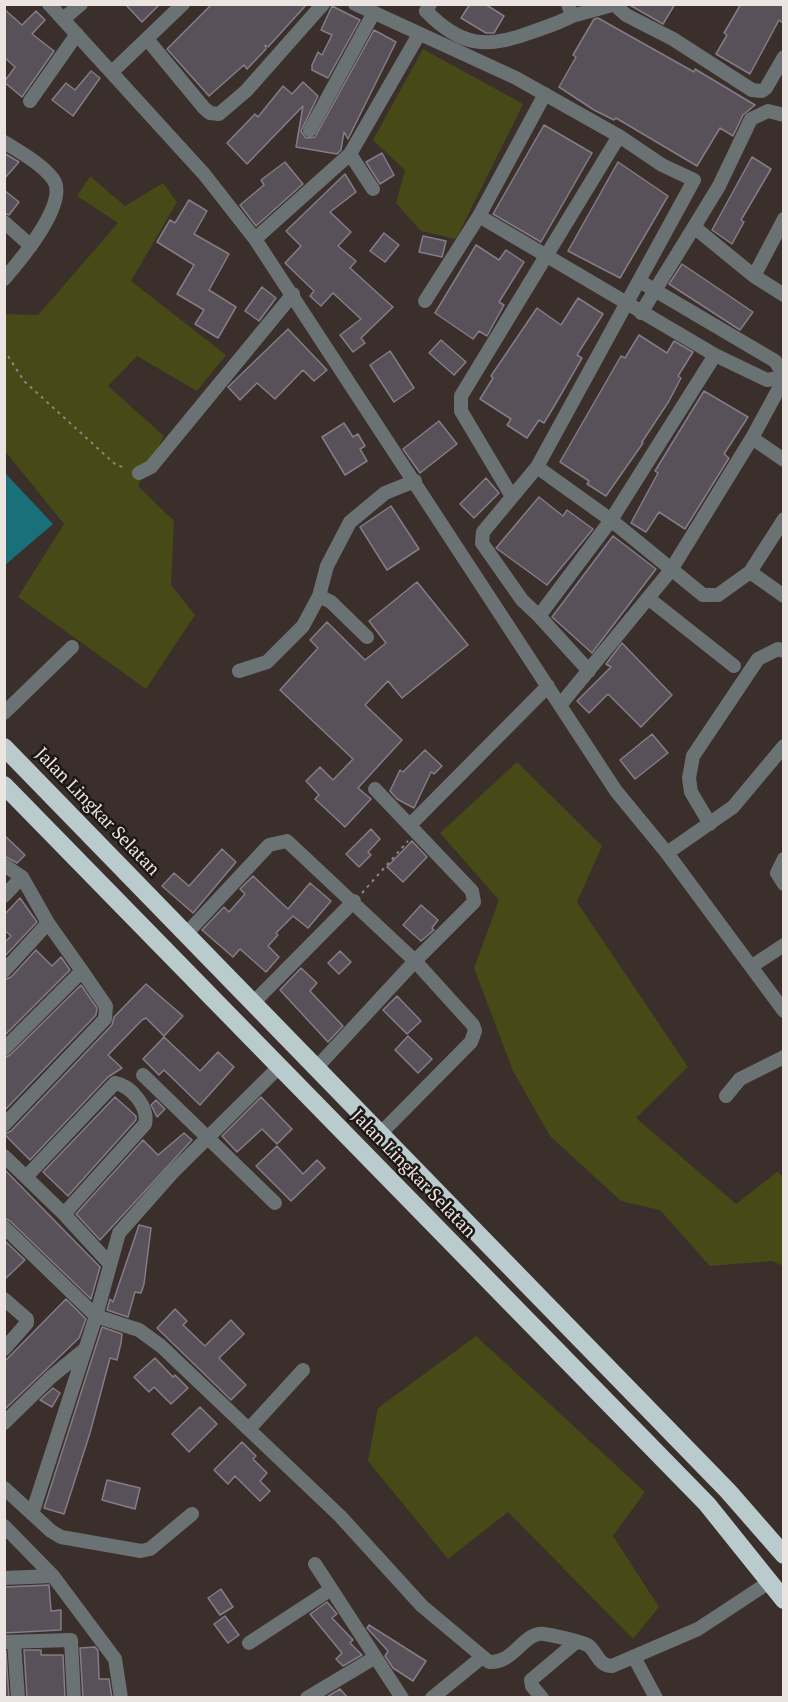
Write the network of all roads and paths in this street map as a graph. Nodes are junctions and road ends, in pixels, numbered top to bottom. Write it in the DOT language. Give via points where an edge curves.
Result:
graph roads {
  1 [pos="49,4"];
  2 [pos="81,4"];
  3 [pos="183,4"];
  4 [pos="323,4"];
  5 [pos="355,4"];
  6 [pos="430,4"];
  7 [pos="616,5"];
  8 [pos="570,10"];
  9 [pos="373,14"];
  10 [pos="63,19"];
  11 [pos="77,34"];
  12 [pos="418,36"];
  13 [pos="147,39"];
  14 [pos="783,57"];
  15 [pos="112,72"];
  16 [pos="545,94"];
  17 [pos="30,101"];
  18 [pos="783,115"];
  19 [pos="310,130"];
  20 [pos="619,136"];
  21 [pos="4,142"];
  22 [pos="350,154"];
  23 [pos="694,180"];
  24 [pos="373,189"];
  25 [pos="714,191"];
  26 [pos="479,216"];
  27 [pos="783,219"];
  28 [pos="4,222"];
  29 [pos="694,226"];
  30 [pos="255,239"];
  31 [pos="32,246"];
  32 [pos="548,254"];
  33 [pos="754,276"];
  34 [pos="4,279"];
  35 [pos="639,281"];
  36 [pos="654,290"];
  37 [pos="293,294"];
  38 [pos="783,296"];
  39 [pos="425,301"];
  40 [pos="626,304"];
  41 [pos="641,313"];
  42 [pos="700,317"];
  43 [pos="689,340"];
  44 [pos="4,350"];
  45 [pos="715,355"];
  46 [pos="783,377"];
  47 [pos="752,438"];
  48 [pos="783,459"];
  49 [pos="116,465"];
  50 [pos="537,467"];
  51 [pos="139,473"];
  52 [pos="415,481"];
  53 [pos="512,495"];
  54 [pos="783,519"];
  55 [pos="611,520"];
  56 [pos="671,570"];
  57 [pos="750,572"];
  58 [pos="319,596"];
  59 [pos="783,596"];
  60 [pos="648,598"];
  61 [pos="538,616"];
  62 [pos="367,637"];
  63 [pos="72,647"];
  64 [pos="783,651"];
  65 [pos="734,666"];
  66 [pos="240,671"];
  67 [pos="589,671"];
  68 [pos="548,686"];
  69 [pos="561,704"];
  70 [pos="4,713"];
  71 [pos="783,746"];
  72 [pos="4,747"];
  73 [pos="4,785"];
  74 [pos="375,789"];
  75 [pos="710,824"];
  76 [pos="413,829"];
  77 [pos="667,854"];
  78 [pos="783,858"];
  79 [pos="4,865"];
  80 [pos="22,877"];
  81 [pos="783,884"];
  82 [pos="4,896"];
  83 [pos="354,901"];
  84 [pos="48,923"];
  85 [pos="186,934"];
  86 [pos="783,945"];
  87 [pos="415,961"];
  88 [pos="752,966"];
  89 [pos="4,971"];
  90 [pos="82,971"];
  91 [pos="254,1002"];
  92 [pos="783,1011"];
  93 [pos="4,1049"];
  94 [pos="783,1057"];
  95 [pos="318,1066"];
  96 [pos="279,1067"];
  97 [pos="143,1075"];
  98 [pos="726,1096"];
  99 [pos="347,1099"];
  100 [pos="329,1120"];
  101 [pos="4,1125"];
  102 [pos="381,1133"];
  103 [pos="209,1137"];
  104 [pos="4,1156"];
  105 [pos="26,1177"];
  106 [pos="275,1203"];
  107 [pos="64,1214"];
  108 [pos="4,1227"];
  109 [pos="110,1264"];
  110 [pos="4,1299"];
  111 [pos="96,1316"];
  112 [pos="4,1349"];
  113 [pos="84,1350"];
  114 [pos="303,1370"];
  115 [pos="4,1423"];
  116 [pos="249,1429"];
  117 [pos="4,1488"];
  118 [pos="32,1514"];
  119 [pos="192,1514"];
  120 [pos="4,1526"];
  121 [pos="783,1555"];
  122 [pos="315,1564"];
  123 [pos="52,1576"];
  124 [pos="4,1578"];
  125 [pos="771,1581"];
  126 [pos="330,1590"];
  127 [pos="783,1600"];
  128 [pos="100,1638"];
  129 [pos="71,1640"];
  130 [pos="9,1642"];
  131 [pos="575,1642"];
  132 [pos="249,1643"];
  133 [pos="634,1657"];
  134 [pos="374,1658"];
  135 [pos="481,1658"];
  136 [pos="18,1698"];
  137 [pos="74,1698"];
  138 [pos="121,1698"];
  139 [pos="308,1698"];
  140 [pos="402,1698"];
  141 [pos="432,1698"];
  142 [pos="542,1698"];
  143 [pos="656,1698"];
  1 -- 10 [label="street"];
  2 -- 10 [label="street"];
  3 -- 13 [label="street"];
  4 -- 13 [label="street" via="246,91 219,114 204,108"];
  5 -- 9 [label="street"];
  6 -- 8 [label="street" via="426,11 439,25 453,35 477,43 509,40"];
  7 -- 8 [label="street"];
  7 -- 14 [label="street" via="626,15 752,90 766,88"];
  9 -- 12 [label="street"];
  9 -- 19 [label="street"];
  10 -- 11 [label="street"];
  11 -- 15 [label="street"];
  11 -- 17 [label="street"];
  12 -- 16 [label="street"];
  12 -- 22 [label="street"];
  13 -- 15 [label="street"];
  15 -- 30 [label="street" via="204,174"];
  16 -- 20 [label="street"];
  16 -- 26 [label="street"];
  18 -- 25 [label="street" via="768,111 751,119"];
  20 -- 23 [label="street" via="662,165"];
  20 -- 32 [label="street"];
  21 -- 31 [label="street" via="54,180 56,199"];
  22 -- 24 [label="street"];
  22 -- 30 [label="street"];
  23 -- 25 [label="street"];
  23 -- 35 [label="street"];
  25 -- 29 [label="street"];
  26 -- 32 [label="street"];
  26 -- 39 [label="street"];
  27 -- 33 [label="street"];
  28 -- 31 [label="street"];
  29 -- 33 [label="street"];
  29 -- 36 [label="street"];
  30 -- 37 [label="street"];
  31 -- 34 [label="street"];
  32 -- 40 [label="street"];
  32 -- 53 [label="street" via="459,402"];
  33 -- 38 [label="street"];
  35 -- 36 [label="street"];
  35 -- 40 [label="street"];
  36 -- 41 [label="street"];
  36 -- 42 [label="street"];
  37 -- 51 [label="street" via="151,467"];
  37 -- 52 [label="street"];
  40 -- 41 [label="street"];
  40 -- 50 [label="street"];
  41 -- 43 [label="street"];
  42 -- 43 [label="street"];
  42 -- 46 [label="street" via="775,362"];
  43 -- 45 [label="street"];
  44 -- 49 [label="path" via="24,381"];
  45 -- 46 [label="street" via="767,380"];
  45 -- 55 [label="street"];
  46 -- 47 [label="street"];
  47 -- 48 [label="street"];
  47 -- 56 [label="street"];
  50 -- 53 [label="street"];
  50 -- 55 [label="street"];
  52 -- 58 [label="street" via="385,493 350,522 327,566"];
  52 -- 68 [label="street"];
  53 -- 61 [label="street" via="483,532 482,543"];
  54 -- 57 [label="street"];
  55 -- 56 [label="street"];
  55 -- 61 [label="street"];
  56 -- 57 [label="street" via="710,597"];
  56 -- 60 [label="street"];
  57 -- 59 [label="street"];
  58 -- 62 [label="street" via="331,602"];
  58 -- 66 [label="street" via="303,626 280,651 267,662"];
  60 -- 65 [label="street"];
  60 -- 67 [label="street"];
  61 -- 67 [label="street"];
  63 -- 70 [label="street"];
  64 -- 75 [label="street" via="778,649 758,660 693,756 690,786"];
  67 -- 69 [label="street"];
  68 -- 69 [label="street"];
  68 -- 76 [label="street"];
  69 -- 77 [label="street" via="616,790"];
  71 -- 75 [label="street" via="733,807"];
  72 -- 85 [label="highway, Jalan Lingkar Selatan"];
  73 -- 96 [label="highway, Jalan Lingkar Selatan"];
  74 -- 76 [label="street"];
  75 -- 77 [label="street"];
  76 -- 83 [label="path"];
  76 -- 87 [label="street" via="472,891 475,899 472,907"];
  77 -- 88 [label="street"];
  78 -- 81 [label="street" via="777,873"];
  79 -- 80 [label="street"];
  80 -- 82 [label="street"];
  80 -- 84 [label="street"];
  83 -- 85 [label="street" via="287,841 270,845"];
  83 -- 87 [label="street"];
  83 -- 91 [label="street"];
  84 -- 89 [label="street"];
  84 -- 90 [label="street"];
  85 -- 91 [label="highway, Jalan Lingkar Selatan"];
  86 -- 88 [label="street"];
  87 -- 95 [label="street"];
  87 -- 102 [label="street" via="469,1018 475,1031 471,1042"];
  88 -- 92 [label="street"];
  90 -- 93 [label="street"];
  90 -- 101 [label="street" via="106,1006 107,1015"];
  91 -- 95 [label="highway, Jalan Lingkar Selatan"];
  94 -- 98 [label="street" via="740,1079"];
  95 -- 99 [label="highway, Jalan Lingkar Selatan"];
  96 -- 100 [label="highway, Jalan Lingkar Selatan"];
  96 -- 103 [label="street"];
  97 -- 103 [label="street"];
  99 -- 100 [label="highway"];
  99 -- 102 [label="highway, Jalan Lingkar Selatan"];
  100 -- 125 [label="highway, Jalan Lingkar Selatan" via="707,1504"];
  102 -- 121 [label="highway, Jalan Lingkar Selatan" via="728,1491"];
  103 -- 106 [label="street"];
  103 -- 109 [label="street" via="119,1233"];
  104 -- 105 [label="street"];
  105 -- 107 [label="street"];
  105 -- 107 [label="street" via="115,1083 135,1096 147,1116 145,1124"];
  107 -- 109 [label="street"];
  108 -- 111 [label="street"];
  109 -- 111 [label="street"];
  110 -- 112 [label="street" via="27,1323"];
  111 -- 113 [label="street"];
  111 -- 116 [label="street" via="138,1330 161,1346"];
  113 -- 115 [label="street"];
  113 -- 118 [label="street"];
  114 -- 116 [label="street"];
  116 -- 135 [label="street" via="340,1516 422,1606"];
  117 -- 118 [label="street"];
  118 -- 119 [label="street" via="61,1537 141,1551 158,1545"];
  120 -- 123 [label="street"];
  122 -- 126 [label="street"];
  123 -- 124 [label="street"];
  123 -- 128 [label="street"];
  125 -- 127 [label="highway, Jalan Lingkar Selatan"];
  125 -- 133 [label="street" via="698,1629"];
  126 -- 132 [label="street"];
  126 -- 134 [label="street"];
  128 -- 129 [label="street"];
  128 -- 138 [label="street" via="115,1659"];
  129 -- 130 [label="street"];
  129 -- 137 [label="street"];
  130 -- 136 [label="street"];
  131 -- 133 [label="street" via="589,1646 607,1666"];
  131 -- 135 [label="street" via="537,1634 505,1659 496,1662"];
  131 -- 142 [label="street" via="531,1680"];
  133 -- 143 [label="street"];
  134 -- 139 [label="street"];
  134 -- 140 [label="street"];
  135 -- 141 [label="street"];
}
